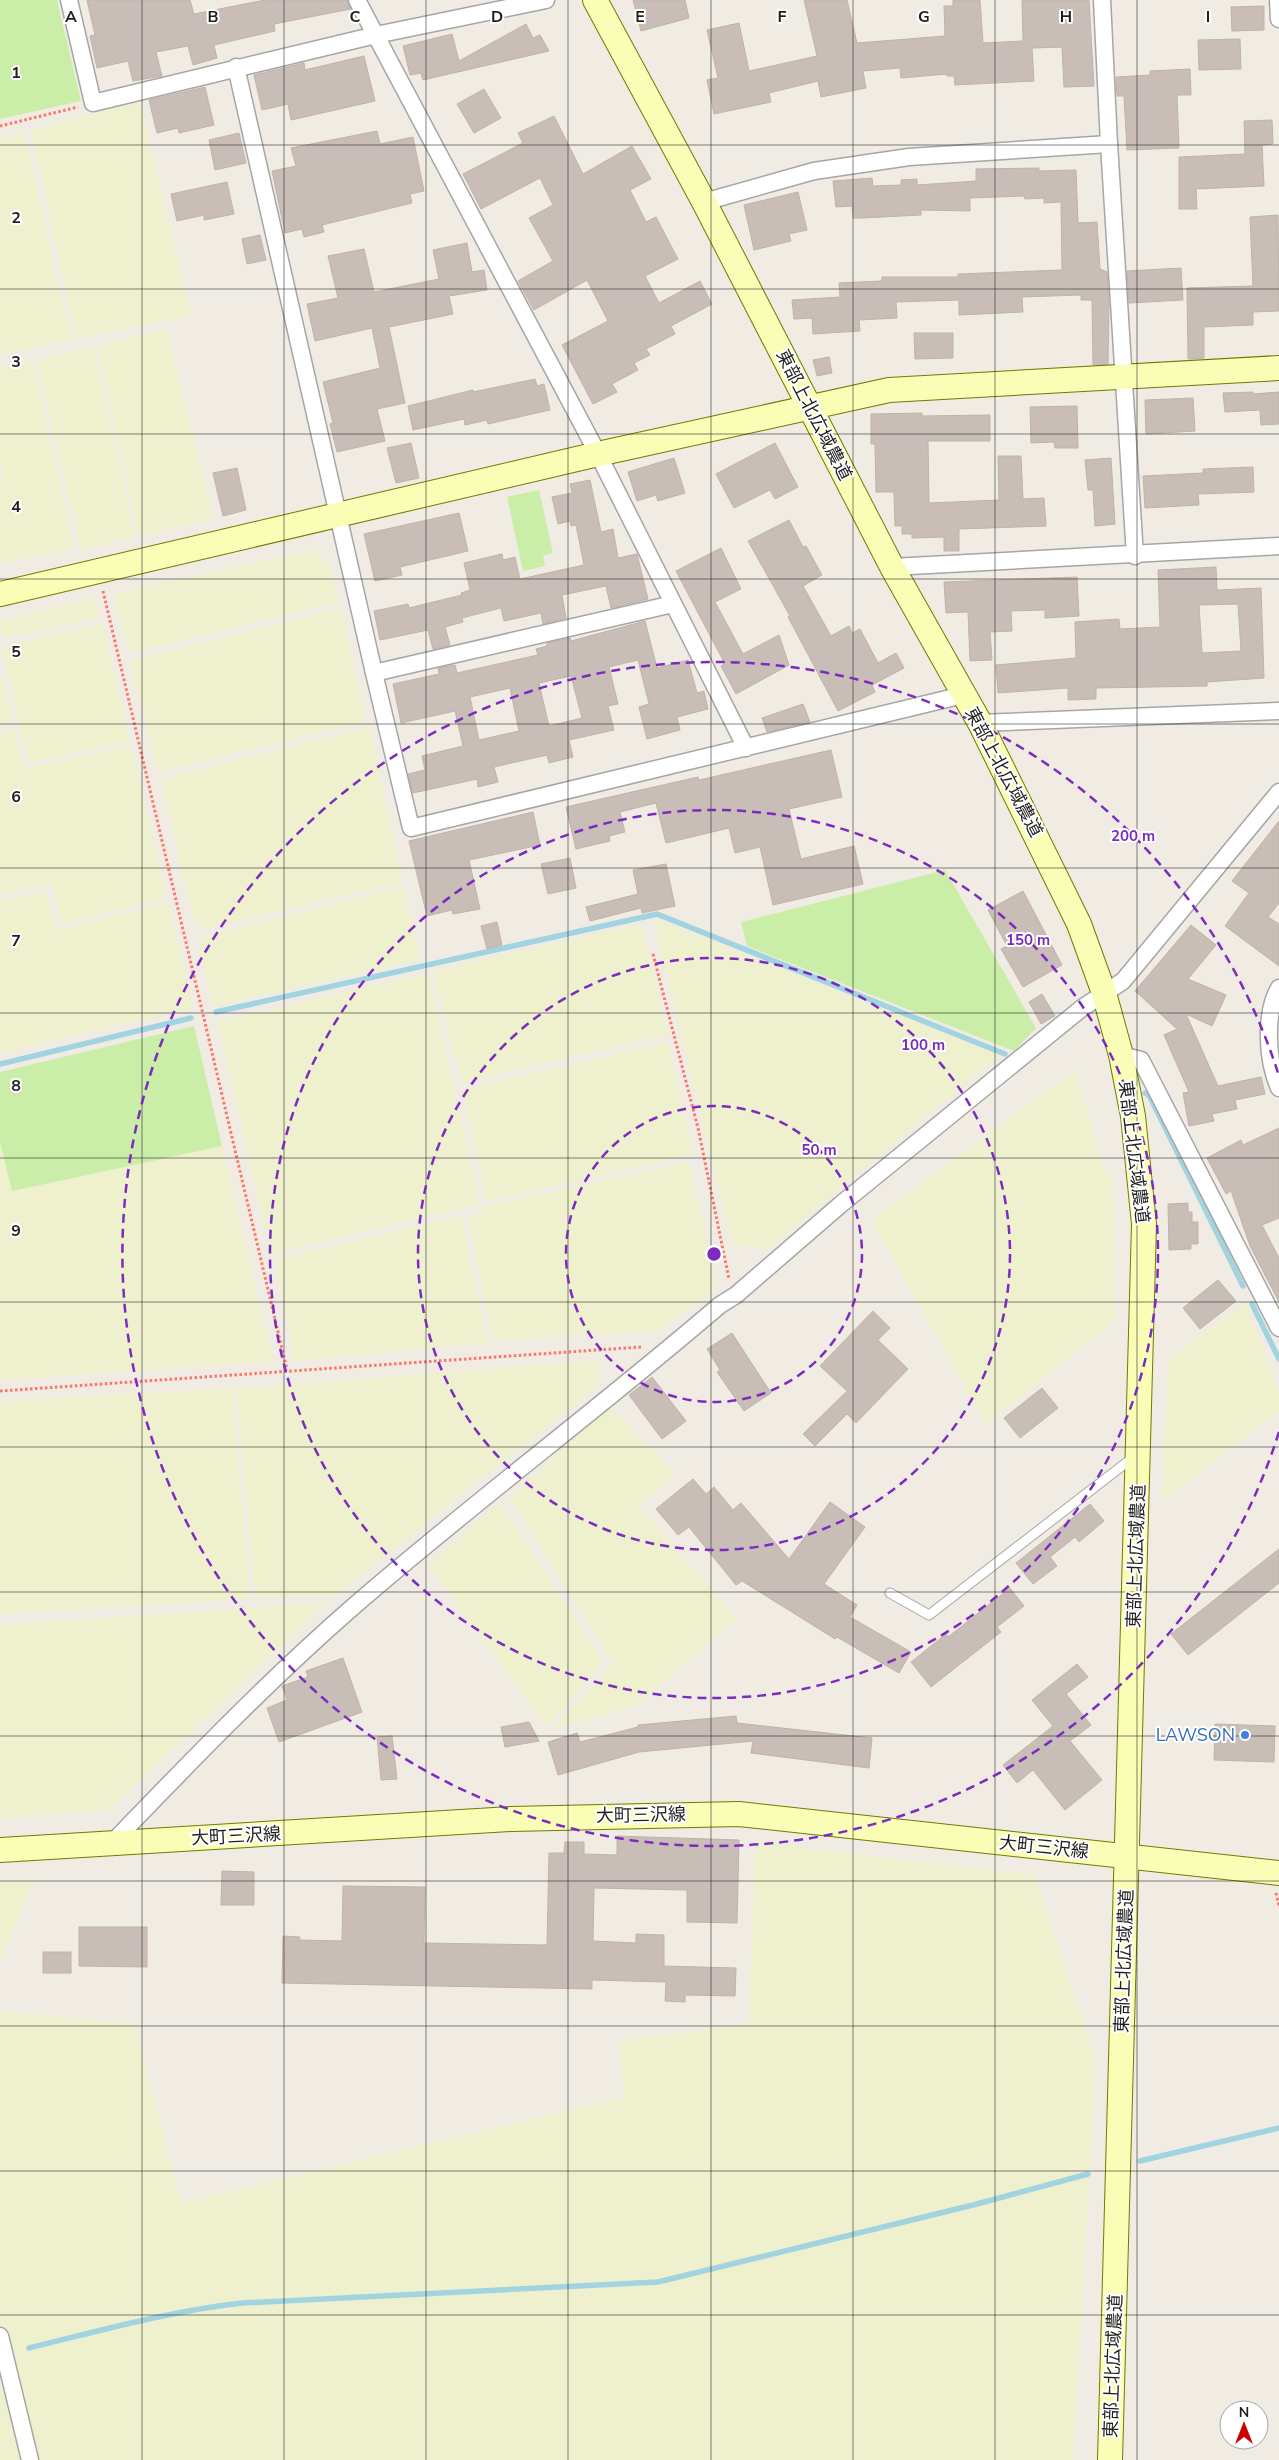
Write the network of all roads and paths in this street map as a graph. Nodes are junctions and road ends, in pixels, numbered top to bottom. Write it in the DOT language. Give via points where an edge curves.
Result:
graph roads {
  1 [pos="70,0"];
  2 [pos="357,0"];
  3 [pos="546,0"];
  4 [pos="595,0"];
  5 [pos="1102,0"];
  6 [pos="1278,0"];
  7 [pos="1279,18"];
  8 [pos="376,35"];
  9 [pos="236,67"];
  10 [pos="93,103"];
  11 [pos="0,126"];
  12 [pos="1108,144"];
  13 [pos="704,202"];
  14 [pos="1279,368"];
  15 [pos="1122,378"];
  16 [pos="811,407"];
  17 [pos="598,454"];
  18 [pos="338,515"];
  19 [pos="1279,546"];
  20 [pos="1135,556"];
  21 [pos="892,567"];
  22 [pos="99,570"];
  23 [pos="0,594"];
  24 [pos="673,604"];
  25 [pos="374,673"];
  26 [pos="963,695"];
  27 [pos="1279,710"];
  28 [pos="980,723"];
  29 [pos="746,748"];
  30 [pos="1279,792"];
  31 [pos="653,954"];
  32 [pos="1279,988"];
  33 [pos="1104,993"];
  34 [pos="1120,1055"];
  35 [pos="1279,1088"];
  36 [pos="736,1295"];
  37 [pos="1279,1328"];
  38 [pos="674,1345"];
  39 [pos="286,1370"];
  40 [pos="0,1391"];
  41 [pos="1139,1454"];
  42 [pos="890,1593"];
  43 [pos="112,1843"];
  44 [pos="0,1850"];
  45 [pos="1128,1856"];
  46 [pos="1279,1873"];
  47 [pos="0,2336"];
  48 [pos="30,2460"];
  49 [pos="1110,2460"];
  1 -- 10 [label="street"];
  2 -- 8 [label="street"];
  3 -- 8 [label="street"];
  4 -- 13 [label="street, 東部上北広域農道"];
  5 -- 12 [label="street"];
  6 -- 7 [label="street"];
  8 -- 9 [label="street"];
  8 -- 17 [label="street"];
  9 -- 10 [label="street"];
  9 -- 18 [label="street"];
  10 -- 11 [label="path"];
  12 -- 13 [label="street" via="909,157 814,171"];
  12 -- 15 [label="street"];
  13 -- 16 [label="street, 東部上北広域農道"];
  14 -- 15 [label="street"];
  15 -- 16 [label="street" via="890,390"];
  15 -- 20 [label="street"];
  16 -- 17 [label="street"];
  16 -- 21 [label="street, 東部上北広域農道"];
  17 -- 18 [label="street"];
  17 -- 24 [label="street"];
  18 -- 22 [label="street"];
  18 -- 25 [label="street"];
  19 -- 20 [label="street"];
  20 -- 21 [label="street"];
  21 -- 26 [label="street, 東部上北広域農道"];
  22 -- 23 [label="street"];
  22 -- 39 [label="path"];
  24 -- 25 [label="street"];
  24 -- 29 [label="street"];
  25 -- 29 [label="street" via="411,828"];
  26 -- 28 [label="street, 東部上北広域農道"];
  26 -- 29 [label="street"];
  27 -- 28 [label="street"];
  28 -- 33 [label="street, 東部上北広域農道" via="1079,924"];
  30 -- 33 [label="street" via="1123,982"];
  31 -- 36 [label="path" via="698,1128 728,1276"];
  32 -- 35 [label="street" via="1271,1010 1270,1028 1273,1074"];
  33 -- 34 [label="street, 東部上北広域農道"];
  33 -- 36 [label="street" via="856,1193"];
  34 -- 37 [label="street" via="1141,1060"];
  34 -- 41 [label="street, 東部上北広域農道" via="1132,1116 1144,1224"];
  36 -- 38 [label="street"];
  38 -- 39 [label="path"];
  38 -- 43 [label="street" via="480,1500 352,1608 223,1728"];
  39 -- 40 [label="path"];
  41 -- 42 [label="lane" via="930,1615"];
  41 -- 45 [label="street, 東部上北広域農道"];
  43 -- 44 [label="street, 大町三沢線"];
  43 -- 45 [label="street, 大町三沢線" via="511,1819 739,1814"];
  45 -- 46 [label="street, 大町三沢線"];
  45 -- 49 [label="street, 東部上北広域農道"];
  47 -- 48 [label="street"];
}
